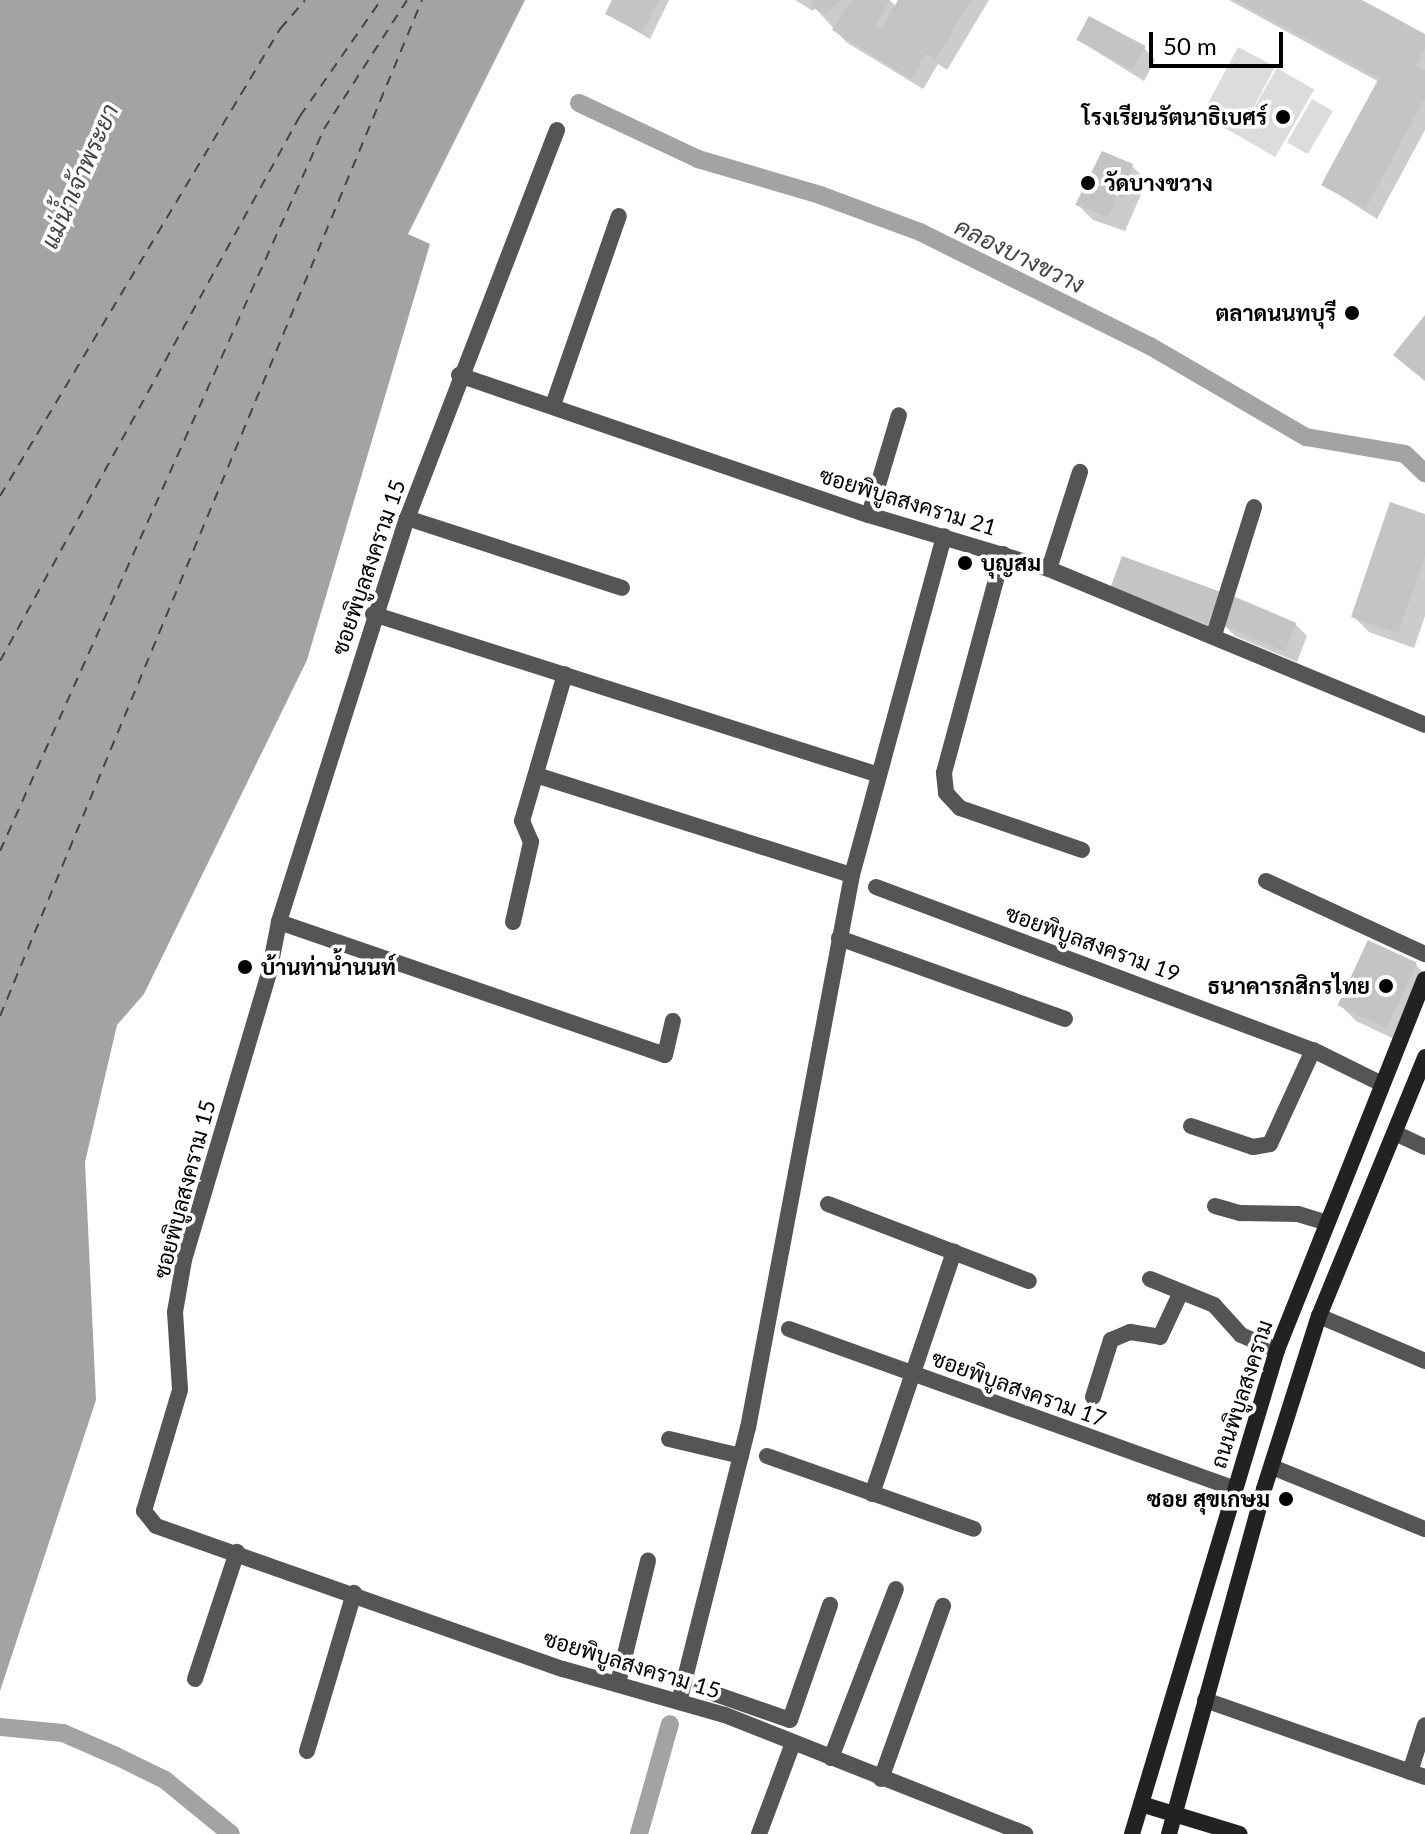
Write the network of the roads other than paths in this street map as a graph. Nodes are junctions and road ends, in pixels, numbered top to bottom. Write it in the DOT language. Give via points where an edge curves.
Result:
graph roads {
  1 [pos="557,130"];
  2 [pos="619,216"];
  3 [pos="459,375"];
  4 [pos="553,405"];
  5 [pos="899,415"];
  6 [pos="1080,472"];
  7 [pos="1254,507"];
  8 [pos="869,515"];
  9 [pos="407,518"];
  10 [pos="944,536"];
  11 [pos="1003,554"];
  12 [pos="1049,569"];
  13 [pos="622,588"];
  14 [pos="373,614"];
  15 [pos="1214,635"];
  16 [pos="565,674"];
  17 [pos="1425,725"];
  18 [pos="536,775"];
  19 [pos="879,775"];
  20 [pos="1082,850"];
  21 [pos="852,875"];
  22 [pos="1266,881"];
  23 [pos="876,887"];
  24 [pos="279,922"];
  25 [pos="513,922"];
  26 [pos="839,938"];
  27 [pos="1425,954"];
  28 [pos="1425,979"];
  29 [pos="1065,1019"];
  30 [pos="673,1021"];
  31 [pos="1313,1050"];
  32 [pos="1425,1057"];
  33 [pos="1380,1083"];
  34 [pos="1418,1094"];
  35 [pos="1191,1126"];
  36 [pos="1395,1133"];
  37 [pos="1425,1147"];
  38 [pos="828,1204"];
  39 [pos="1215,1206"];
  40 [pos="1325,1222"];
  41 [pos="954,1252"];
  42 [pos="1150,1279"];
  43 [pos="1029,1281"];
  44 [pos="1181,1292"];
  45 [pos="1319,1316"];
  46 [pos="789,1329"];
  47 [pos="1277,1350"];
  48 [pos="1425,1361"];
  49 [pos="911,1373"];
  50 [pos="1093,1397"];
  51 [pos="669,1439"];
  52 [pos="741,1456"];
  53 [pos="767,1456"];
  54 [pos="1272,1467"];
  55 [pos="1234,1488"];
  56 [pos="872,1494"];
  57 [pos="974,1529"];
  58 [pos="1425,1529"];
  59 [pos="237,1552"];
  60 [pos="648,1561"];
  61 [pos="896,1589"];
  62 [pos="354,1593"];
  63 [pos="830,1605"];
  64 [pos="943,1606"];
  65 [pos="195,1679"];
  66 [pos="618,1683"];
  67 [pos="701,1689"];
  68 [pos="731,1699"];
  69 [pos="1205,1700"];
  70 [pos="679,1702"];
  71 [pos="725,1715"];
  72 [pos="1425,1725"];
  73 [pos="793,1743"];
  74 [pos="307,1751"];
  75 [pos="831,1758"];
  76 [pos="1418,1774"];
  77 [pos="881,1779"];
  78 [pos="1141,1804"];
  79 [pos="1174,1814"];
  80 [pos="1135,1833"];
  81 [pos="759,1834"];
  82 [pos="1025,1834"];
  83 [pos="1169,1834"];
  84 [pos="1240,1834"];
  1 -- 3 [label="street, ซอยพิบูลสงคราม 15"];
  2 -- 4 [label="street"];
  3 -- 4 [label="street, ซอยพิบูลสงคราม 21"];
  3 -- 9 [label="street, ซอยพิบูลสงคราม 15"];
  4 -- 8 [label="street, ซอยพิบูลสงคราม 21"];
  5 -- 8 [label="street"];
  6 -- 12 [label="street"];
  7 -- 15 [label="street"];
  8 -- 10 [label="street, ซอยพิบูลสงคราม 21"];
  9 -- 13 [label="street"];
  9 -- 14 [label="street, ซอยพิบูลสงคราม 15"];
  10 -- 11 [label="street, ซอยพิบูลสงคราม 21"];
  10 -- 19 [label="street"];
  11 -- 12 [label="street, ซอยพิบูลสงคราม 21"];
  11 -- 20 [label="street" via="944,773 946,793 960,808"];
  12 -- 15 [label="street, ซอยพิบูลสงคราม 21"];
  14 -- 16 [label="street"];
  14 -- 24 [label="street, ซอยพิบูลสงคราม 15"];
  15 -- 17 [label="street, ซอยพิบูลสงคราม 21"];
  16 -- 18 [label="street"];
  16 -- 19 [label="street"];
  18 -- 21 [label="street"];
  18 -- 25 [label="street" via="522,821 531,842"];
  19 -- 21 [label="street"];
  21 -- 26 [label="street"];
  22 -- 27 [label="street"];
  23 -- 31 [label="street, ซอยพิบูลสงคราม 19"];
  24 -- 30 [label="street" via="665,1055"];
  24 -- 59 [label="street, ซอยพิบูลสงคราม 15" via="269,973 184,1260 175,1312 180,1390 144,1511 156,1526"];
  26 -- 29 [label="street"];
  26 -- 52 [label="street" via="829,1013"];
  28 -- 33 [label="main road, ถนนพิบูลสงคราม"];
  31 -- 33 [label="street, ซอยพิบูลสงคราม 19"];
  31 -- 35 [label="street" via="1270,1144 1253,1147"];
  32 -- 34 [label="main road"];
  33 -- 40 [label="main road, ถนนพิบูลสงคราม"];
  34 -- 36 [label="main road"];
  36 -- 37 [label="street"];
  36 -- 45 [label="main road"];
  38 -- 41 [label="street"];
  39 -- 40 [label="street" via="1240,1213 1298,1214"];
  40 -- 47 [label="main road, ถนนพิบูลสงคราม"];
  41 -- 43 [label="street"];
  41 -- 49 [label="street"];
  42 -- 44 [label="street"];
  44 -- 47 [label="street" via="1214,1305 1241,1335"];
  44 -- 50 [label="street" via="1160,1337 1130,1332 1111,1340"];
  45 -- 48 [label="street"];
  45 -- 54 [label="main road"];
  46 -- 49 [label="street, ซอยพิบูลสงคราม 17"];
  47 -- 55 [label="main road, ถนนพิบูลสงคราม"];
  49 -- 55 [label="street, ซอยพิบูลสงคราม 17"];
  49 -- 56 [label="street"];
  51 -- 52 [label="street"];
  52 -- 70 [label="street"];
  53 -- 56 [label="street"];
  54 -- 58 [label="street"];
  54 -- 69 [label="main road"];
  55 -- 78 [label="main road, ถนนพิบูลสงคราม"];
  56 -- 57 [label="street"];
  59 -- 62 [label="street, ซอยพิบูลสงคราม 15"];
  59 -- 65 [label="street"];
  60 -- 66 [label="street"];
  61 -- 75 [label="street"];
  62 -- 66 [label="street, ซอยพิบูลสงคราม 15" via="563,1669"];
  62 -- 74 [label="street"];
  63 -- 68 [label="street" via="790,1720"];
  64 -- 77 [label="street"];
  66 -- 70 [label="street, ซอยพิบูลสงคราม 15"];
  67 -- 68 [label="street"];
  68 -- 71 [label="street"];
  69 -- 76 [label="street"];
  69 -- 79 [label="main road"];
  70 -- 71 [label="street, ซอยพิบูลสงคราม 15"];
  71 -- 73 [label="street, ซอยพิบูลสงคราม 15"];
  72 -- 76 [label="street"];
  73 -- 75 [label="street, ซอยพิบูลสงคราม 15"];
  73 -- 81 [label="street"];
  75 -- 77 [label="street, ซอยพิบูลสงคราม 15"];
  77 -- 82 [label="street, ซอยพิบูลสงคราม 15"];
  78 -- 79 [label="main road"];
  78 -- 80 [label="main road, ถนนพิบูลสงคราม"];
  79 -- 83 [label="main road"];
  79 -- 84 [label="main road"];
}
